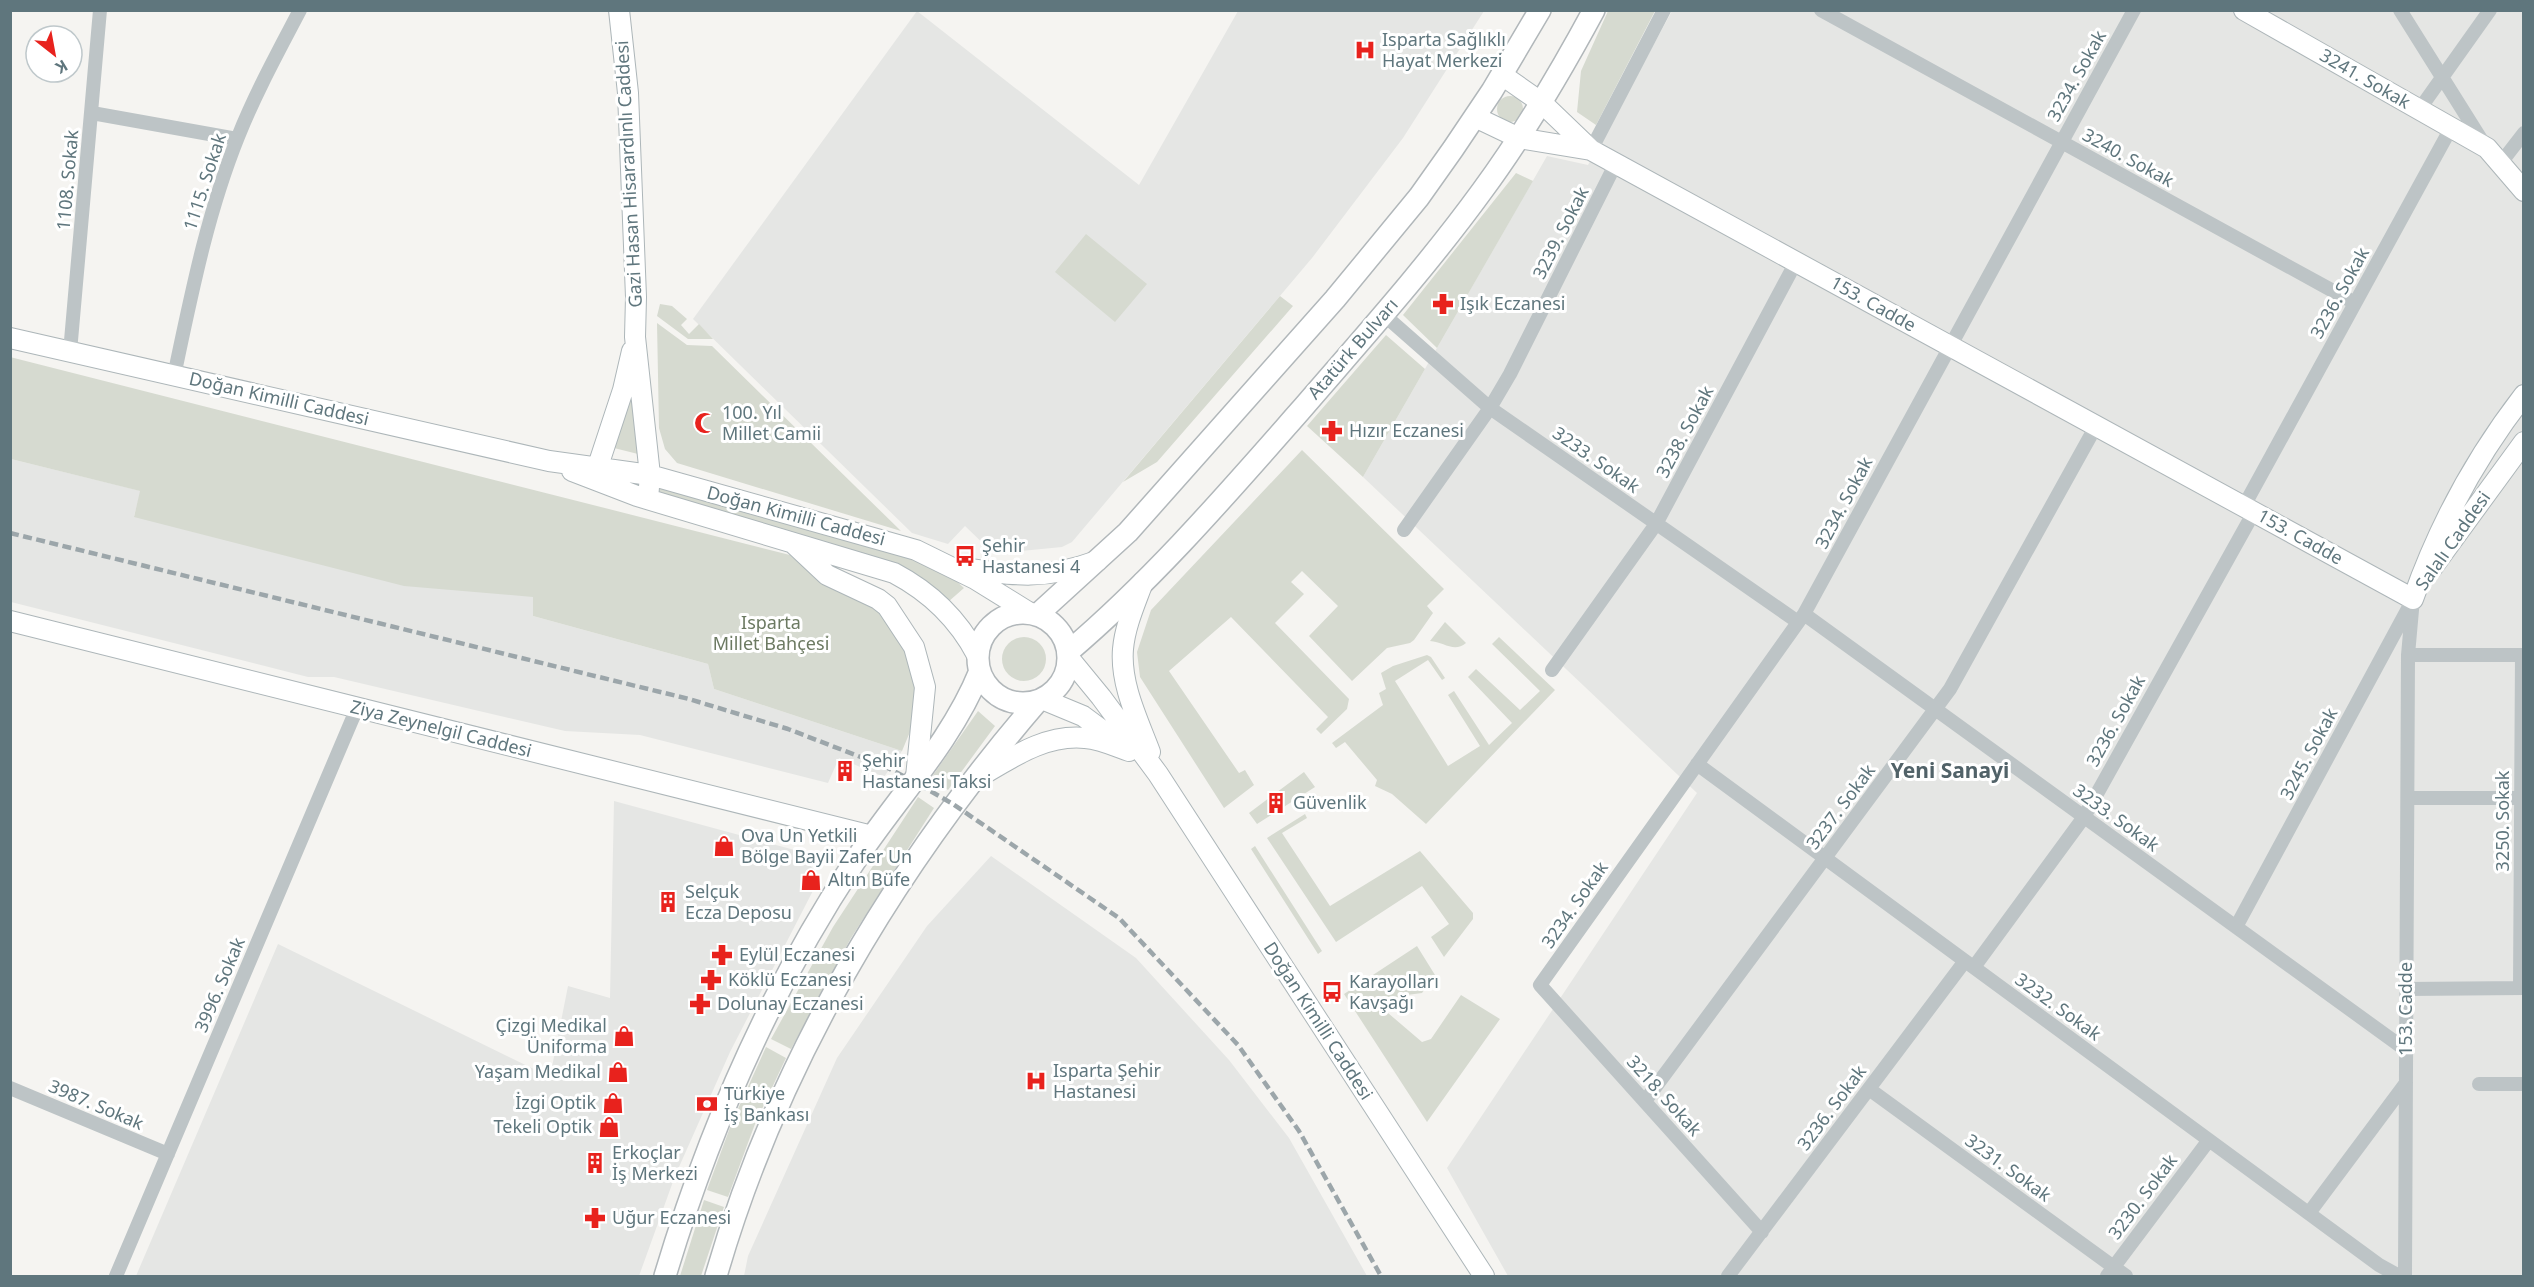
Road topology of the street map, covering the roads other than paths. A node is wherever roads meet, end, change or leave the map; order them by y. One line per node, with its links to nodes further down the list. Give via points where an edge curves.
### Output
1 (100, 10): 16 (street, 1108. Sokak)
2 (300, 10): 21 (street, 1115. Sokak)
3 (619, 10): 31 (street, Gazi Hasan Hisarardınlı Caddesi, via 628,93)
4 (1540, 10): 12 (main road)
5 (1594, 10): 14 (main road, Atatürk Bulvarı)
6 (1664, 10): 24 (street)
7 (1821, 10): 22 (street, 3240. Sokak)
8 (2134, 10): 22 (street, 3234. Sokak)
9 (2244, 10): 15 (street, 3241. Sokak)
10 (2400, 10): 13 (street)
11 (2490, 10): 13 (street)
12 (1502, 75): 14 (street); 17 (main road)
13 (2442, 78): 15 (street); 23 (street)
14 (1542, 103): 20 (main road, Atatürk Bulvarı); 24 (street)
15 (2419, 110): 18 (street, 3241. Sokak)
16 (92, 113): 21 (street); 34 (street, 1108. Sokak)
17 (1475, 117): 20 (street); 47 (main road, via 1419,196 1335,299 1155,504)
18 (2451, 128): 23 (street, 3241. Sokak); 29 (street, 3236. Sokak)
19 (2523, 133): 26 (street)
20 (1519, 138): 24 (street); 30 (main road, Atatürk Bulvarı, via 1482,191)
21 (237, 139): 35 (street, 1115. Sokak, via 206,237)
22 (2061, 142): 29 (street, 3240. Sokak); 33 (street, 3234. Sokak)
23 (2487, 148): 26 (street)
24 (1591, 150): 25 (street, 153. Cadde)
25 (1616, 164): 28 (street, 153. Cadde); 37 (street, 3239. Sokak)
26 (2500, 164): 27 (street)
27 (2523, 191)
28 (1796, 262): 33 (street, 153. Cadde); 44 (street, 3238. Sokak)
29 (2355, 303): 43 (street, 3236. Sokak)
30 (1383, 314): 37 (street, 3233. Sokak); 49 (main road, Atatürk Bulvarı, via 1240,479)
31 (635, 337): 40 (street, Gazi Hasan Hisarardınlı Caddesi, via 623,390); 41 (street, Gazi Hasan Hisarardınlı Caddesi)
32 (10, 338): 34 (street, Doğan Kimilli Caddesi)
33 (1950, 346): 38 (street, 153. Cadde); 52 (street, 3234. Sokak)
34 (70, 352): 35 (street, Doğan Kimilli Caddesi)
35 (174, 376): 40 (street, Doğan Kimilli Caddesi)
36 (2523, 395): 50 (street, Salalı Caddesi, via 2444,520)
37 (1490, 408): 44 (street, 3233. Sokak); 45 (street, 3239. Sokak)
38 (2096, 426): 43 (street, 153. Cadde); 62 (street, 3237. Sokak, via 1965,664)
39 (2523, 442): 50 (street, Salalı Caddesi)
40 (595, 474): 41 (street, Doğan Kimilli Caddesi); 42 (street, Doğan Kimilli Caddesi)
41 (650, 475): 42 (street, Gazi Hasan Hisarardınlı Caddesi); 48 (street, Doğan Kimilli Caddesi, via 896,543)
42 (648, 499): 46 (street, Doğan Kimilli Caddesi)
43 (2249, 509): 50 (street, 153. Cadde); 70 (street, 3236. Sokak)
44 (1656, 524): 52 (street, 3233. Sokak); 58 (street, 3238. Sokak)
45 (1404, 530)
46 (793, 542): 57 (street, Doğan Kimilli Caddesi, via 873,565 909,581 953,619); 66 (street, via 826,575 887,606 914,646 925,687)
47 (1099, 561): 48 (street, via 1029,576); 51 (main road)
48 (953, 566): 51 (street, Doğan Kimilli Caddesi)
49 (1143, 582): 54 (main road, Atatürk Bulvarı); 65 (street, via 1126,631 1123,671)
50 (2413, 599): 55 (street, 153. Cadde); 73 (street, 3245. Sokak)
51 (1033, 614): 54 (main road, via 1054,624); 57 (main road, via 1012,614 993,624 980,642)
52 (1801, 618): 62 (street, 3233. Sokak); 64 (street, 3234. Sokak)
53 (10, 621): 61 (street, Ziya Zeynelgil Caddesi)
54 (1069, 655): 59 (main road, via 1065,677); 65 (street, Doğan Kimilli Caddesi)
55 (2408, 655): 56 (street); 68 (street, 153. Cadde)
56 (2522, 655): 60 (street, 3250. Sokak)
57 (978, 663): 59 (main road, via 990,690 1000,698 1018,703); 66 (main road, via 959,716)
58 (1552, 670)
59 (1040, 700): 63 (street, Doğan Kimilli Caddesi, via 1083,716); 67 (main road)
60 (2523, 702): 69 (street, 3250. Sokak)
61 (357, 708): 71 (street, Ziya Zeynelgil Caddesi); 86 (street, 3996. Sokak)
62 (1936, 709): 70 (street, 3233. Sokak); 72 (street, 3237. Sokak)
63 (1129, 751): 65 (street, Doğan Kimilli Caddesi); 67 (street, via 1086,738 1053,740 1019,753)
64 (1697, 764): 72 (street, 3232. Sokak); 75 (street, 3234. Sokak)
65 (1158, 774): 90 (street, Doğan Kimilli Caddesi)
66 (916, 777): 71 (main road)
67 (972, 781): 93 (main road, via 888,901 813,1034 766,1135)
68 (2408, 798): 69 (street); 77 (street, 153. Cadde)
69 (2521, 798): 76 (street, 3250. Sokak)
70 (2084, 817): 73 (street, 3233. Sokak); 74 (street, 3236. Sokak)
71 (872, 836): 92 (main road, via 810,934 755,1036 714,1127)
72 (1825, 858): 74 (street, 3232. Sokak); 84 (street, 3237. Sokak)
73 (2236, 927): 78 (street, 3233. Sokak)
74 (1970, 964): 83 (street, 3236. Sokak); 85 (street, 3232. Sokak)
75 (1540, 985): 84 (street, 3218. Sokak)
76 (2522, 988): 77 (street)
77 (2406, 989): 78 (street, 153. Cadde)
78 (2406, 1050): 79 (street, 153. Cadde)
79 (2406, 1083): 87 (street); 97 (street, 153. Cadde)
80 (2479, 1084): 81 (street)
81 (2523, 1084)
82 (10, 1088): 86 (street, 3987. Sokak)
83 (1869, 1089): 88 (street, 3236. Sokak); 89 (street, 3231. Sokak)
84 (1645, 1101): 88 (street, 3218. Sokak)
85 (2209, 1140): 87 (street, 3232. Sokak); 89 (street, 3230. Sokak)
86 (168, 1154): 91 (street, 3996. Sokak)
87 (2309, 1214): 96 (street, 3232. Sokak)
88 (1762, 1232): 94 (street, 3236. Sokak)
89 (2110, 1272): 95 (street, 3231. Sokak)
90 (1482, 1273)
91 (116, 1276)
92 (665, 1276)
93 (716, 1276)
94 (1728, 1276)
95 (2126, 1276)
96 (2399, 1276)
97 (2404, 1276)

